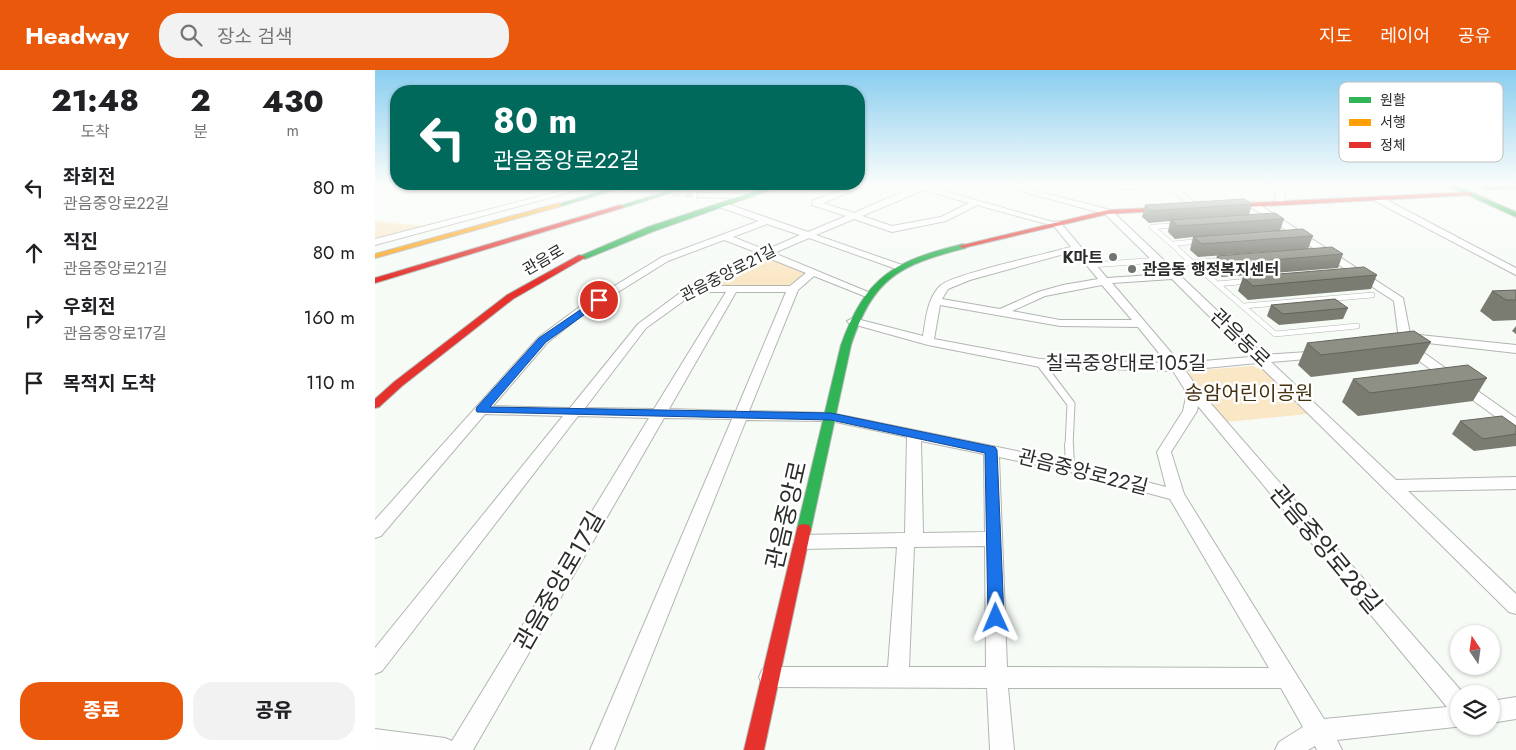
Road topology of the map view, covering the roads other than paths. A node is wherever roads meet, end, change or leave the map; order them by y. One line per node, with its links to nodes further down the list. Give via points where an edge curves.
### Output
1 (476, 216): 21 (street)
2 (519, 216): 25 (main road)
3 (537, 216): 29 (main road)
4 (574, 216): 34 (main road)
5 (604, 216): 37 (main road)
6 (689, 216): 59 (main road, 관음로, via 575,260 510,298 458,336)
7 (752, 216): 15 (street)
8 (853, 216): 9 (street, via 892,229); 18 (street, 관음중앙로21길)
9 (948, 216)
10 (1026, 216): 16 (street, 관음중앙로)
11 (1090, 216): 16 (main road, 관음중앙로)
12 (1112, 216): 27 (street, 관음동로)
13 (1270, 216): 52 (street, via 1399,300)
14 (1410, 216): 32 (street)
15 (766, 221): 18 (street); 19 (street)
16 (1054, 223): 23 (street, 관음중앙로28길); 31 (main road, 관음중앙로, via 929,254)
17 (1181, 225): 22 (lane, via 1152,227)
18 (809, 235): 24 (street, 관음중앙로21길); 31 (street)
19 (723, 236): 24 (street); 60 (street, via 665,259 583,310 543,340)
20 (1209, 241): 22 (lane)
21 (375, 242)
22 (1171, 244): 28 (lane)
23 (1077, 248): 30 (street, 관음중앙로28길); 45 (street, via 966,278 944,287)
24 (764, 254): 33 (street); 40 (street, 관음중앙로21길)
25 (375, 256)
26 (1232, 259): 28 (lane)
27 (1161, 262): 28 (lane); 30 (lane); 35 (street, 관음동로)
28 (1193, 262): 39 (lane)
29 (375, 263)
30 (1092, 265): 38 (street, 관음중앙로28길)
31 (899, 267): 43 (main road, 관음중앙로)
32 (1516, 272)
33 (812, 273): 41 (street); 43 (street)
34 (375, 275)
35 (1175, 276): 38 (street); 55 (street, 관음동로)
36 (1255, 280): 39 (lane)
37 (375, 281)
38 (1107, 281): 47 (street, via 1075,285 1022,300); 49 (street, 관음중앙로28길)
39 (1217, 284): 46 (lane)
40 (691, 289): 42 (street); 61 (street, 관음중앙로21길, via 642,326)
41 (793, 289): 42 (street); 63 (street)
42 (732, 290): 62 (street, 관음중앙로21길)
43 (868, 294): 48 (main road, 관음중앙로)
44 (1372, 295): 46 (lane)
45 (935, 301): 47 (street); 51 (street)
46 (1244, 306): 50 (lane, via 1275,334)
47 (1001, 313): 49 (street, via 1059,323)
48 (853, 321): 51 (street, 칠곡중앙대로105길); 64 (main road, 관음중앙로)
49 (1142, 324): 57 (street, 관음중앙로28길)
50 (1357, 326)
51 (928, 341): 56 (street, 칠곡중앙대로105길)
52 (1401, 342): 53 (street); 65 (street)
53 (1516, 348)
54 (1329, 353): 55 (street, 칠곡중앙대로105길)
55 (1263, 360): 57 (street, 칠곡중앙대로105길); 70 (street, 관음동로)
56 (1040, 363): 57 (street, 칠곡중앙대로105길); 68 (lane, via 1071,404)
57 (1177, 367): 58 (street, 관음중앙로28길)
58 (1194, 393): 71 (street, via 1190,411 1164,452); 82 (street, 관음중앙로28길)
59 (375, 405)
60 (481, 410): 61 (street); 72 (street)
61 (575, 410): 62 (street); 77 (street)
62 (658, 412): 63 (street); 89 (street, 관음중앙로17길)
63 (741, 414): 64 (street); 90 (street)
64 (831, 417): 66 (street, 관음중앙로22길); 75 (main road, 관음중앙로)
65 (1516, 425)
66 (914, 434): 67 (street, 관음중앙로22길); 74 (street)
67 (991, 450): 68 (street, 관음중앙로22길); 73 (street, 관음중앙로22길)
68 (1070, 467): 71 (street, 관음중앙로22길)
69 (1515, 485): 70 (street)
70 (1392, 486): 76 (street, 관음동로)
71 (1175, 495): 81 (street)
72 (375, 531)
73 (994, 539): 74 (street); 80 (street, 관음중앙로22길)
74 (910, 540): 75 (street); 79 (street)
75 (802, 542): 78 (main road, 관음중앙로)
76 (1516, 606)
77 (375, 664)
78 (770, 677): 79 (street); 91 (main road, 관음중앙로)
79 (898, 677): 80 (street)
80 (997, 678): 81 (street); 92 (street, 관음중앙로22길)
81 (1286, 678): 87 (street)
82 (1450, 694)
83 (1516, 708): 84 (street)
84 (1500, 711)
85 (1450, 719): 87 (street)
86 (375, 741): 88 (street)
87 (1324, 741): 93 (street)
88 (445, 750)
89 (460, 750)
90 (602, 750)
91 (754, 750)
92 (1002, 750)
93 (1287, 750)

